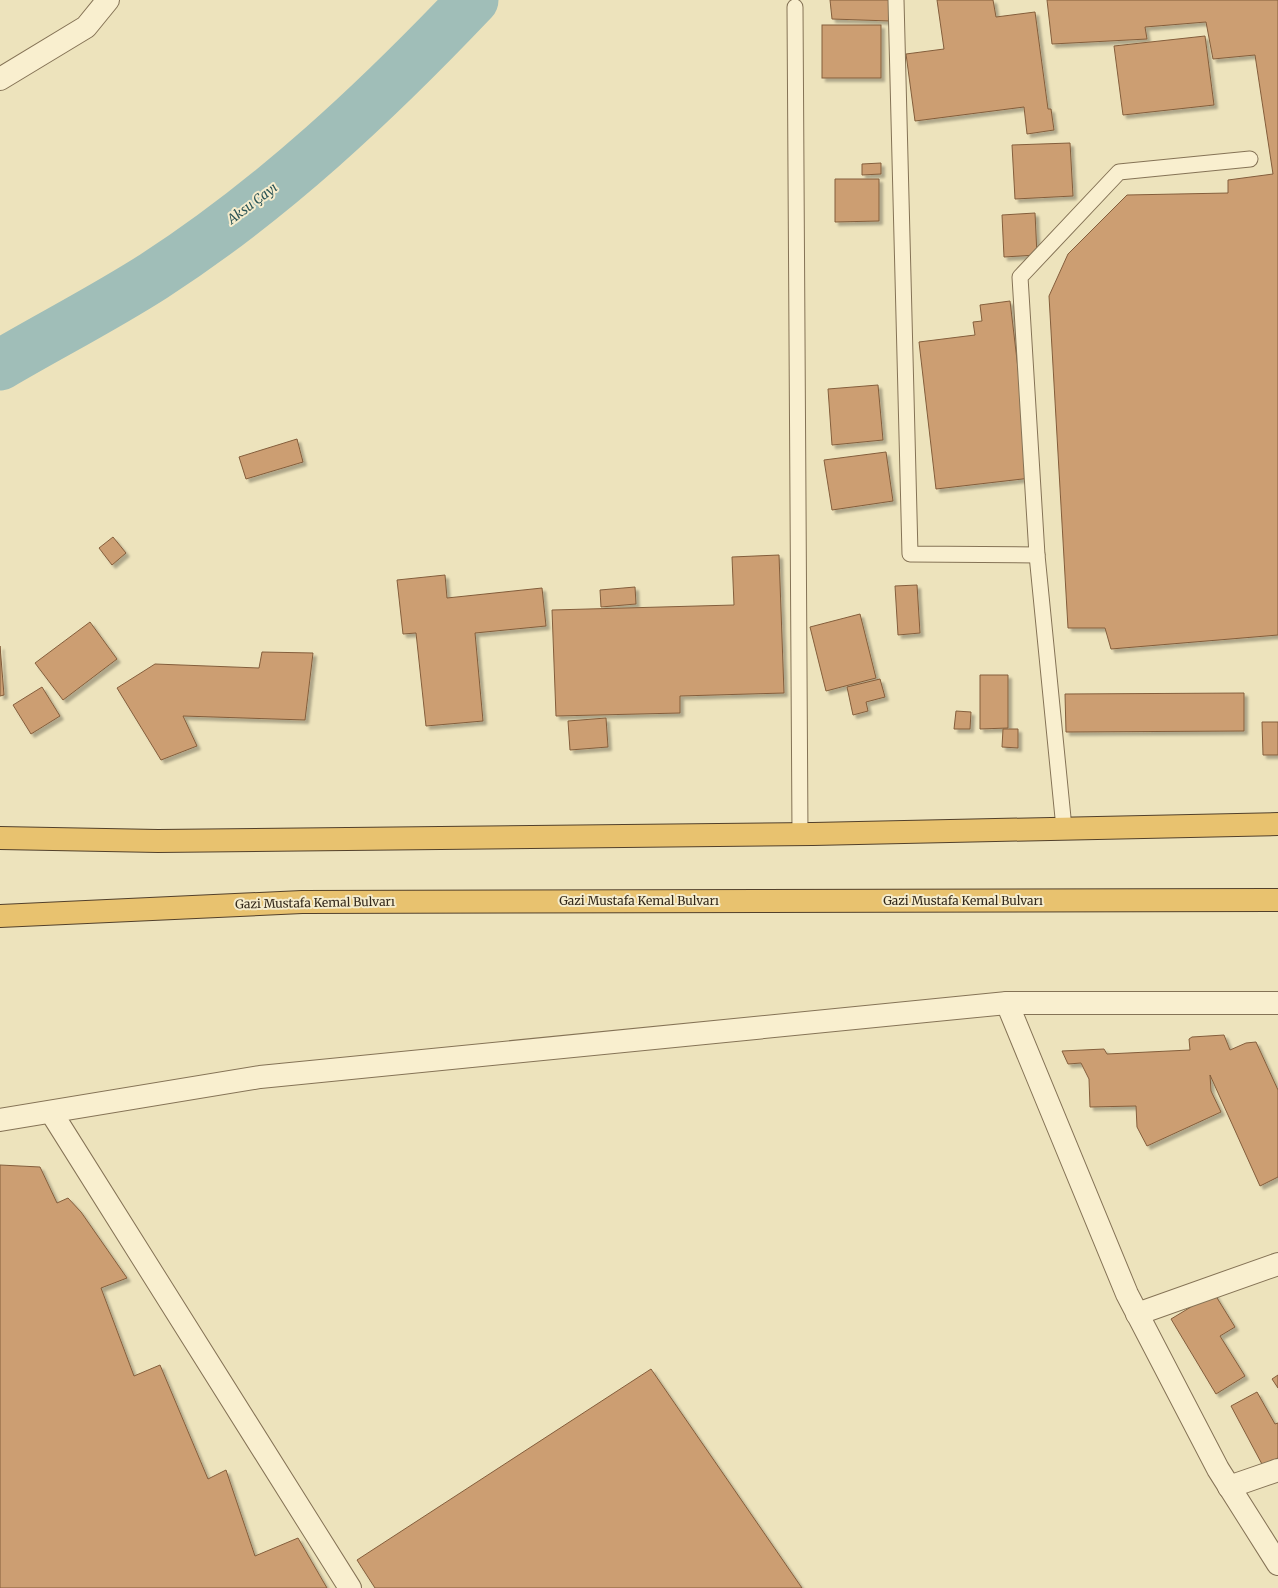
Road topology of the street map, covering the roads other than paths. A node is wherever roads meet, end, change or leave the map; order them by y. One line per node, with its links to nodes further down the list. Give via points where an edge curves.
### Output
1 (108, 0): 4 (street, via 86,27)
2 (896, 0): 6 (lane, via 910,554)
3 (795, 6): 9 (lane)
4 (0, 79)
5 (1250, 159): 6 (lane, via 1119,172 1020,277)
6 (1037, 555): 8 (lane)
7 (1278, 824): 8 (highway)
8 (1064, 828): 9 (highway)
9 (800, 834): 10 (highway, via 158,841)
10 (0, 838)
11 (1278, 900): 12 (highway, Gazi Mustafa Kemal Bulvarı, via 302,902)
12 (0, 916)
13 (1007, 1003): 14 (street); 15 (street, via 260,1077); 18 (street)
14 (1278, 1003)
15 (51, 1112): 16 (street); 22 (street)
16 (0, 1120)
17 (1278, 1264): 18 (street)
18 (1137, 1314): 20 (street)
19 (1278, 1470): 20 (street)
20 (1229, 1487): 21 (street)
21 (1278, 1564)
22 (350, 1588)

